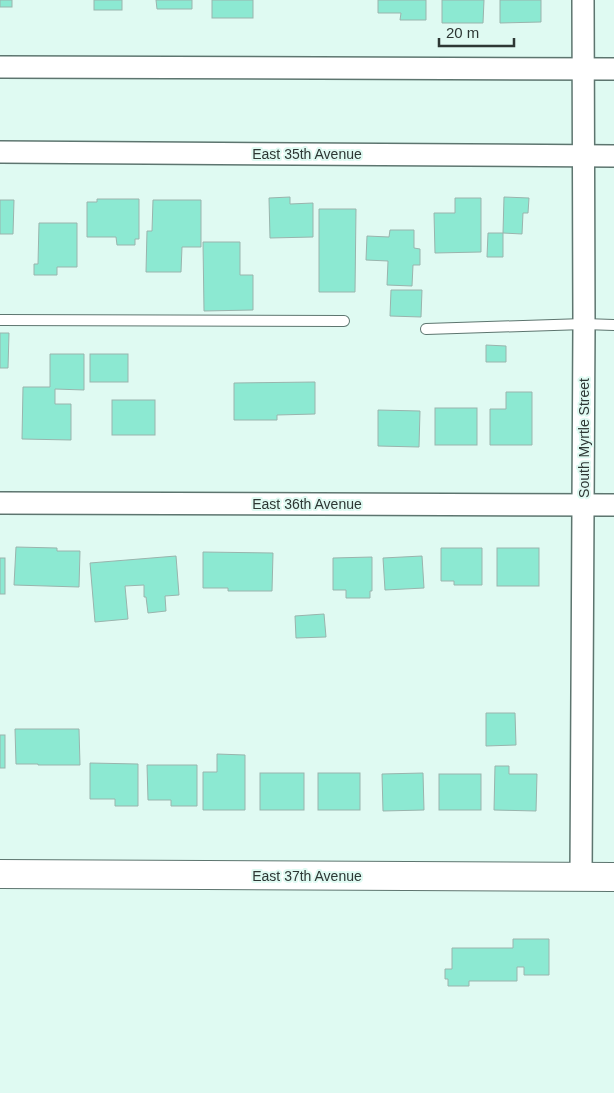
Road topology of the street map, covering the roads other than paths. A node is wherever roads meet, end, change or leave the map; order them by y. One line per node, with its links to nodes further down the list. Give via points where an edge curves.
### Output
1 (584, 0): 3 (street, South Myrtle Street)
2 (0, 67): 3 (street)
3 (584, 69): 4 (street); 6 (street, South Myrtle Street)
4 (614, 69)
5 (0, 152): 6 (street, East 35th Avenue)
6 (584, 156): 7 (street, East 35th Avenue); 10 (street, South Myrtle Street)
7 (614, 156)
8 (0, 320): 9 (lane)
9 (344, 321)
10 (584, 324): 11 (lane); 12 (lane); 14 (street, South Myrtle Street)
11 (614, 325)
12 (426, 329)
13 (0, 503): 14 (street, East 36th Avenue)
14 (583, 505): 15 (street, East 36th Avenue); 17 (street, South Myrtle Street)
15 (614, 505)
16 (0, 874): 17 (street, East 37th Avenue)
17 (581, 877): 18 (street, East 37th Avenue)
18 (614, 877)

